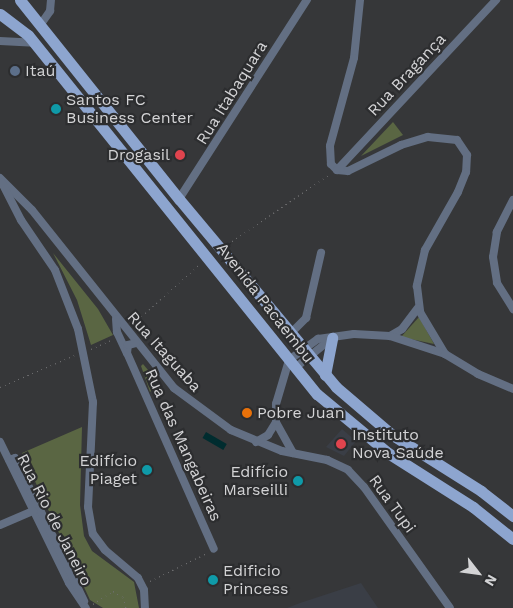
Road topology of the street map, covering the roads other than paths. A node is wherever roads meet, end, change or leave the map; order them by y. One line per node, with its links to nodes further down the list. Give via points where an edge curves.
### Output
1 (20, 0): 7 (main road, Avenida Pacaembu)
2 (51, 0): 7 (street, via 50,12)
3 (307, 0): 12 (street, Rua Itabaquara)
4 (360, 0): 10 (street, via 350,81 329,152 331,164)
5 (496, 0): 10 (street, Rua Bragança)
6 (0, 14): 9 (main road, Avenida Pacaembu, via 19,25)
7 (41, 24): 12 (main road, Avenida Pacaembu)
8 (0, 41): 9 (street)
9 (34, 43): 25 (main road, Avenida Pacaembu)
10 (337, 170): 15 (street, via 354,169 401,145 428,137 450,138 465,149 466,172 422,257 417,286)
11 (0, 178): 17 (street, Rua Itaguaba, via 46,228); 39 (street, via 21,220 55,270 75,318 93,402 88,507 93,534 142,585)
12 (179, 199): 18 (main road, Avenida Pacaembu)
13 (513, 200): 16 (street, via 497,232 492,256 497,284)
14 (322, 253): 18 (street, via 306,318)
15 (418, 308): 19 (street, via 402,329); 24 (street)
16 (513, 309)
17 (116, 319): 21 (street, Rua Itaguaba); 23 (street, Rua das Mangabeiras, via 117,332)
18 (290, 334): 22 (main road, Avenida Pacaembu)
19 (390, 336): 20 (street, via 354,334); 24 (street)
20 (332, 338): 22 (street, via 318,339); 26 (main road)
21 (136, 343): 23 (street, via 128,345); 30 (street, Rua Itaguaba, via 188,402)
22 (306, 352): 25 (street); 26 (main road, Avenida Pacaembu)
23 (127, 353): 37 (street, Rua das Mangabeiras)
24 (445, 354): 27 (street, via 478,374)
25 (292, 364): 28 (street, via 276,404); 36 (main road, Avenida Pacaembu, via 317,394 380,447 473,508)
26 (325, 375): 34 (main road, Avenida Pacaembu, via 391,434 481,491)
27 (513, 389)
28 (276, 422): 30 (street, via 268,436); 31 (street)
29 (0, 442): 32 (street, Rua Rio de Janeiro)
30 (256, 442): 31 (street, Rua Itaguaba)
31 (293, 453): 40 (street, Rua Tupi, via 337,463 357,479)
32 (9, 460): 33 (street, Rua Rio de Janeiro); 38 (street, via 15,458)
33 (33, 511): 35 (street); 38 (street, Rua Rio de Janeiro, via 72,589)
34 (513, 516)
35 (0, 525)
36 (513, 539)
37 (214, 549)
38 (88, 607)
39 (146, 608)
40 (450, 608)

